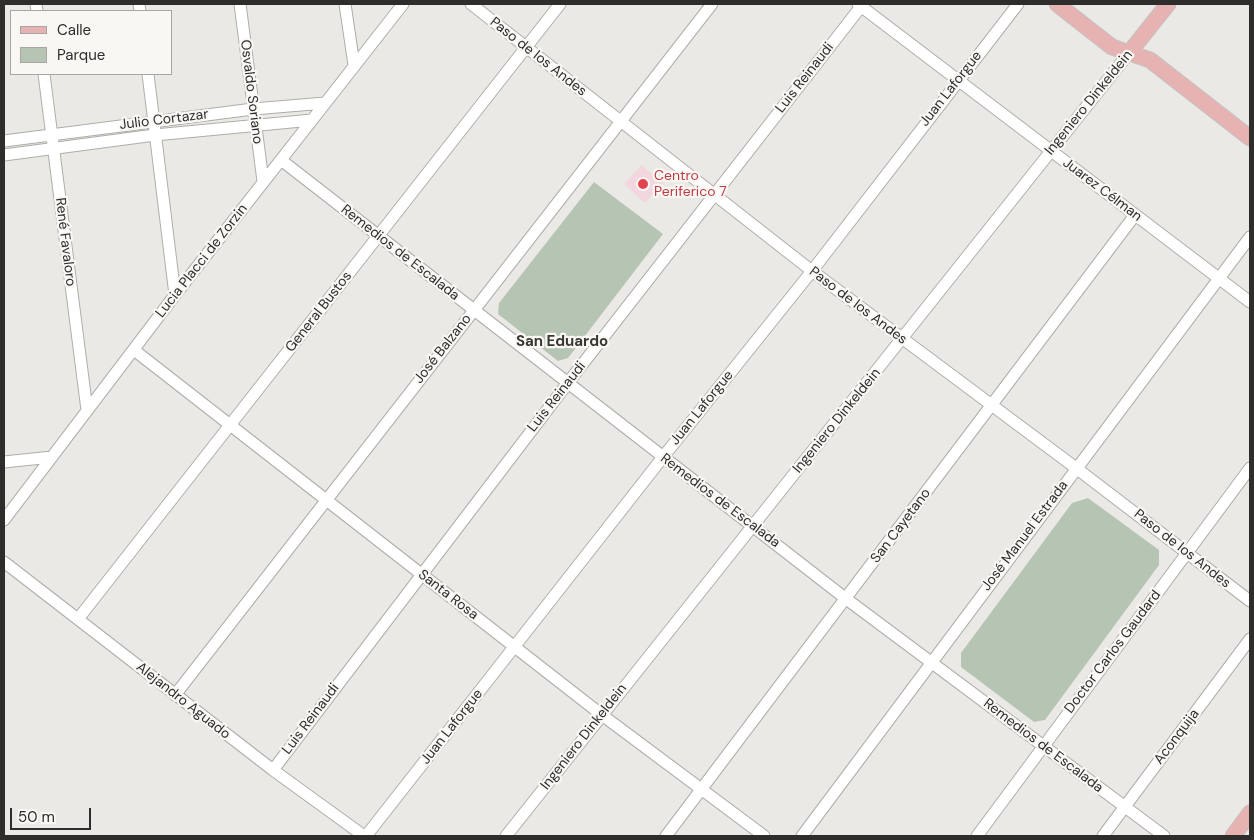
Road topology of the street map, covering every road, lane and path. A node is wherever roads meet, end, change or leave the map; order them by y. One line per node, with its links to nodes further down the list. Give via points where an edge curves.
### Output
1 (240, 4): 18 (street, Osvaldo Soriano)
2 (346, 4): 13 (street)
3 (403, 4): 13 (street, Lucia Placci de Zorzin)
4 (471, 4): 11 (street, Paso de los Andes)
5 (560, 4): 11 (street, General Bustos)
6 (712, 4): 21 (street, José Balzano)
7 (861, 4): 16 (street, Juarez Célman); 32 (street, Luis Reinaudi)
8 (1018, 4): 16 (street, Juan Laforgue)
9 (1057, 4): 12 (main road, via 1112,47)
10 (1168, 4): 12 (main road, Ingeniero Dinkeldein)
11 (525, 48): 21 (street, Paso de los Andes); 34 (street, General Bustos)
12 (1129, 53): 25 (main road, via 1150,60); 28 (street, Ingeniero Dinkeldein)
13 (354, 65): 17 (street, Lucia Placci de Zorzin)
14 (44, 75): 23 (street, René Favaloro)
15 (148, 75): 20 (street)
16 (958, 80): 28 (street, Juarez Célman); 36 (street, Juan Laforgue)
17 (325, 103): 18 (street, Julio Cortazar); 19 (street, Lucia Placci de Zorzin)
18 (253, 109): 20 (street, Julio Cortazar); 22 (street, Osvaldo Soriano)
19 (312, 120): 22 (street, Julio Cortazar); 30 (street, Lucia Placci de Zorzin)
20 (153, 121): 23 (street, Julio Cortazar); 24 (street)
21 (621, 121): 32 (street, Paso de los Andes); 40 (street, José Balzano)
22 (254, 125): 24 (street, Julio Cortazar); 31 (street, Osvaldo Soriano)
23 (51, 134): 26 (street, Julio Cortazar); 27 (street, René Favaloro)
24 (155, 135): 27 (street, Julio Cortazar); 38 (street)
25 (1250, 138)
26 (4, 141)
27 (53, 148): 29 (street, Julio Cortazar); 45 (street, René Favaloro)
28 (1051, 150): 33 (street, Juarez Célman); 41 (street, Ingeniero Dinkeldein)
29 (4, 155)
30 (280, 160): 31 (street, Lucia Placci de Zorzin); 34 (street, Remedios de Escalada)
31 (263, 181): 38 (street, Lucia Placci de Zorzin)
32 (714, 196): 36 (street, Paso de los Andes); 43 (street, Luis Reinaudi)
33 (1135, 214): 37 (street, Juarez Célman); 44 (street, San Cayetano)
34 (378, 237): 40 (street, Remedios de Escalada); 46 (street, General Bustos)
35 (1250, 237): 37 (street, José Manuel Estrada)
36 (812, 271): 41 (street, Paso de los Andes); 48 (street, Juan Laforgue)
37 (1218, 278): 39 (street, Juarez Célman); 50 (street, José Manuel Estrada)
38 (175, 295): 42 (street, Lucia Placci de Zorzin)
39 (1250, 302)
40 (473, 310): 43 (street, Remedios de Escalada); 52 (street, José Balzano)
41 (902, 340): 44 (street, Paso de los Andes); 54 (street, Ingeniero Dinkeldein)
42 (134, 350): 45 (street, Lucia Placci de Zorzin); 46 (street, Santa Rosa)
43 (567, 384): 48 (street, Remedios de Escalada); 57 (street, Luis Reinaudi)
44 (992, 406): 50 (street, Paso de los Andes); 58 (street, San Cayetano)
45 (87, 410): 47 (street, Lucia Placci de Zorzin)
46 (230, 425): 52 (street, Santa Rosa); 60 (street, General Bustos)
47 (52, 457): 49 (street); 53 (street, Lucia Placci de Zorzin)
48 (663, 457): 54 (street, Remedios de Escalada); 62 (street, Juan Laforgue)
49 (4, 462)
50 (1076, 468): 55 (street, Paso de los Andes); 63 (street, José Manuel Estrada)
51 (1250, 468): 55 (street, Doctor Carlos Gaudard)
52 (327, 500): 57 (street, Santa Rosa); 64 (street, José Balzano)
53 (4, 520)
54 (753, 525): 58 (street, Remedios de Escalada); 65 (street, Ingeniero Dinkeldein)
55 (1188, 552): 59 (street, Paso de los Andes); 66 (street, Doctor Carlos Gaudard)
56 (4, 562): 60 (street, Alejandro Aguado)
57 (421, 574): 62 (street, Santa Rosa); 67 (street, Luis Reinaudi)
58 (845, 598): 63 (street, Remedios de Escalada); 68 (street, San Cayetano)
59 (1250, 601)
60 (78, 619): 64 (street, Alejandro Aguado)
61 (1250, 639): 69 (street, Aconquija)
62 (515, 648): 65 (street, Santa Rosa); 72 (street, Juan Laforgue)
63 (930, 662): 66 (street, Remedios de Escalada); 76 (street, José Manuel Estrada)
64 (175, 695): 67 (street, Alejandro Aguado)
65 (602, 715): 68 (street, Santa Rosa); 73 (street, Ingeniero Dinkeldein)
66 (1043, 746): 69 (street, Remedios de Escalada); 77 (street, Doctor Carlos Gaudard)
67 (273, 770): 71 (street, Alejandro Aguado)
68 (701, 790): 74 (street, San Cayetano); 75 (street, Santa Rosa)
69 (1125, 807): 78 (street, Aconquija); 79 (street, Remedios de Escalada)
70 (1250, 813): 80 (main road)
71 (349, 832): 72 (street, Alejandro Aguado)
72 (365, 836)
73 (506, 836)
74 (666, 836)
75 (764, 836)
76 (802, 836)
77 (977, 836)
78 (1103, 836)
79 (1164, 836)
80 (1233, 836)

